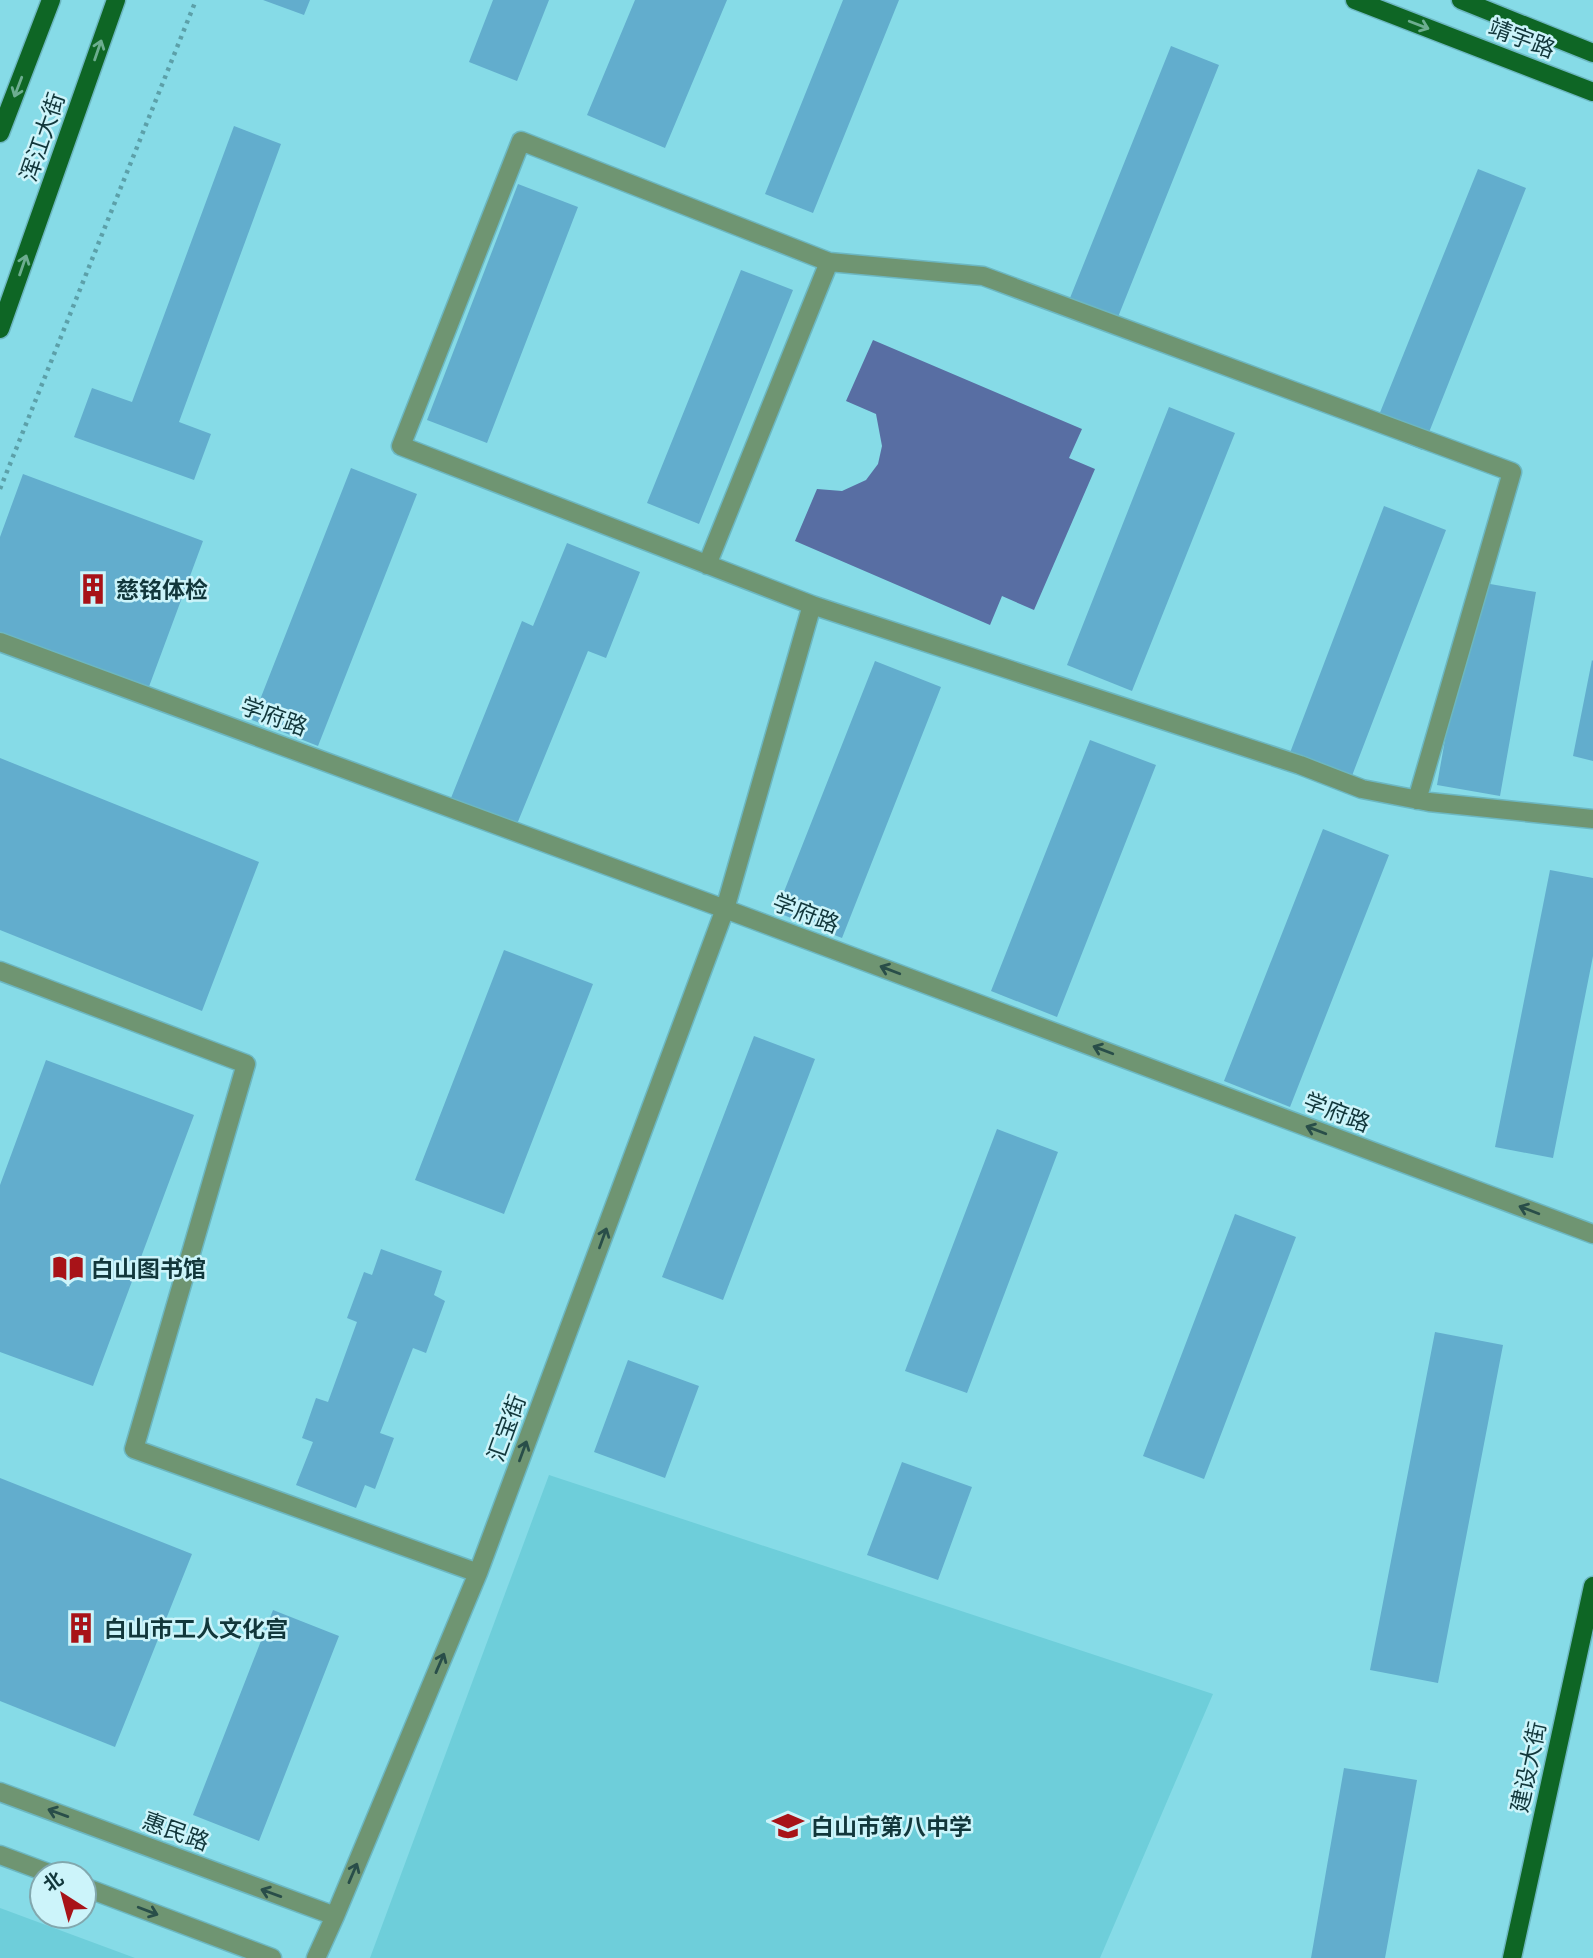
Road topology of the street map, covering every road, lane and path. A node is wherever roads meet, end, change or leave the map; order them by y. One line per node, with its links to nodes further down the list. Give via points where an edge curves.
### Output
1 (51, 0): 8 (main road, 浑江大街, one-way to 8)
2 (116, 0): 10 (main road, 浑江大街, one-way to 2)
3 (196, 0): 11 (path)
4 (1355, 0): 7 (main road, 靖宇路, one-way to 7)
5 (1461, 0): 6 (main road, 靖宇路)
6 (1593, 52)
7 (1593, 92)
8 (0, 133)
9 (829, 262): 12 (street); 12 (street, via 521,142 401,446); 15 (street, via 983,276 1512,472)
10 (0, 329)
11 (0, 489)
12 (707, 565): 13 (street)
13 (812, 605): 15 (street, via 1362,789); 17 (street, 汇宝街)
14 (0, 642): 17 (street, 学府路)
15 (1417, 800): 16 (street)
16 (1593, 819)
17 (725, 909): 19 (street, 学府路, one-way to 17); 20 (street, 汇宝街, one-way to 17)
18 (0, 971): 20 (street, via 246,1063 134,1449)
19 (1593, 1234)
20 (478, 1573): 26 (street, 汇宝街, one-way to 20)
21 (1593, 1586): 29 (main road, 建设大街)
22 (0, 1792): 26 (street, 惠民路, one-way to 22)
23 (0, 1855): 24 (street)
24 (28, 1865)
25 (98, 1891): 27 (street, one-way to 27)
26 (335, 1916): 28 (street, 汇宝街)
27 (272, 1958)
28 (316, 1958)
29 (1512, 1958)

